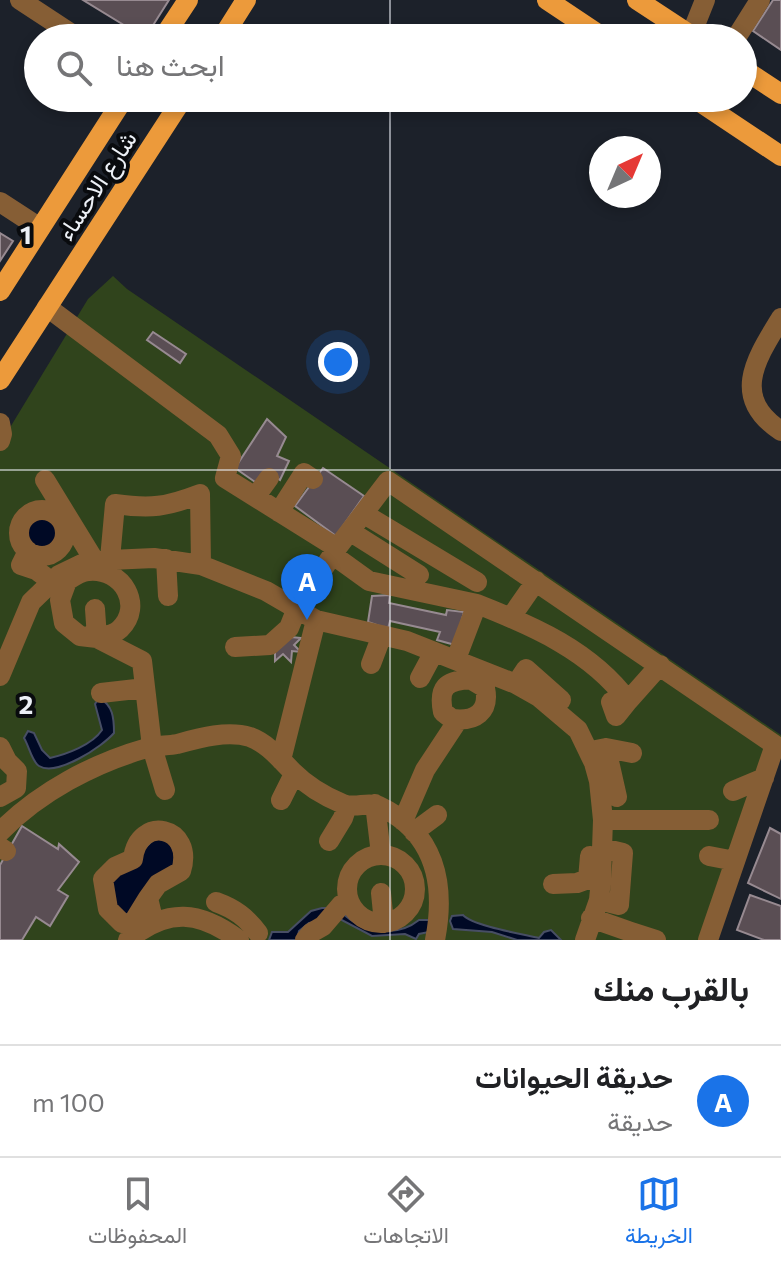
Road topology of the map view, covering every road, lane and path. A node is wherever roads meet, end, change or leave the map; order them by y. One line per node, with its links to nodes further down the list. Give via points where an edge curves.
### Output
1 (20, 0): 8 (street)
2 (188, 0): 9 (main road)
3 (246, 0): 10 (main road)
4 (547, 0): 11 (main road)
5 (637, 0): 12 (main road)
6 (705, 0): 13 (street)
7 (760, 0): 14 (street)
8 (57, 24)
9 (172, 24)
10 (231, 24)
11 (583, 24)
12 (674, 24)
13 (697, 24)
14 (745, 24)
15 (757, 78): 16 (main road)
16 (781, 94)
17 (115, 112): 22 (main road, شارع الاحساء)
18 (174, 112): 24 (main road, شارع الاحساء)
19 (715, 112): 20 (main road)
20 (781, 156)
21 (0, 202): 22 (street)
22 (40, 228): 23 (main road, شارع الاحساء)
23 (0, 291)
24 (47, 307): 26 (main road, شارع الاحساء); 33 (street, via 218,435 231,456 225,478)
25 (781, 318): 28 (street, via 755,360 751,382 762,414)
26 (0, 380)
27 (0, 423): 29 (street)
28 (781, 431)
29 (0, 441)
30 (269, 478): 33 (street)
31 (313, 479): 34 (street, via 304,473)
32 (45, 480): 42 (street)
33 (256, 496): 34 (street)
34 (279, 512): 37 (street)
35 (364, 514): 36 (street, via 388,481); 37 (street); 38 (street)
36 (451, 525): 38 (street); 39 (street)
37 (340, 545): 47 (street); 47 (street, via 369,581); 50 (street)
38 (431, 555): 46 (street); 47 (street)
39 (497, 556): 45 (street); 46 (street)
40 (166, 559): 42 (street); 43 (street); 48 (street)
41 (0, 560): 44 (street, via 24,558)
42 (104, 564): 43 (street, via 115,504 147,509 200,494); 44 (street, via 66,571); 55 (street, via 122,581 129,595 128,612 121,629); 55 (street, via 67,581 60,600 64,623 80,636)
43 (201, 565): 50 (street)
44 (51, 581): 62 (street, via 31,602)
45 (536, 581): 52 (street); 60 (street)
46 (477, 582): 49 (street)
47 (417, 592): 49 (street)
48 (168, 596)
49 (470, 603): 52 (street); 58 (street)
50 (297, 608): 53 (street); 56 (street, via 289,628 270,645)
51 (95, 609): 55 (street)
52 (511, 617): 60 (street, via 572,649 604,674 619,702)
53 (316, 620): 54 (street); 71 (street, via 309,693)
54 (382, 635): 57 (street); 59 (street)
55 (97, 638): 64 (street, via 142,661)
56 (235, 647)
57 (434, 652): 58 (street); 63 (street)
58 (456, 659): 61 (street)
59 (371, 664)
60 (660, 665): 74 (street, via 775,745)
61 (481, 677): 66 (street, via 488,701); 66 (street, via 451,681 443,690 443,712); 68 (street, via 516,684 539,697)
62 (5, 678)
63 (420, 678)
64 (145, 688): 65 (street); 67 (street)
65 (101, 693)
66 (456, 731): 76 (street, via 437,766)
67 (152, 747): 71 (street, via 226,735 250,737); 75 (street); 87 (street, via 117,757 37,799)
68 (598, 749): 69 (street); 78 (street)
69 (632, 753)
70 (2, 757): 79 (street, via 17,771 16,788)
71 (288, 767): 80 (street, via 291,786); 82 (street)
72 (407, 768): 76 (street)
73 (739, 769): 74 (street)
74 (764, 778): 77 (street); 90 (street)
75 (165, 790)
76 (415, 791): 85 (street)
77 (733, 791)
78 (610, 793): 83 (street); 91 (street, via 590,811 588,879)
79 (0, 797)
80 (281, 800)
81 (375, 804): 82 (street); 85 (street); 88 (street)
82 (347, 806): 86 (street)
83 (603, 820): 84 (street); 95 (street)
84 (709, 820)
85 (420, 823): 102 (street, via 448,895)
86 (329, 841)
87 (2, 843)
88 (381, 854): 94 (street, via 362,860 351,871); 97 (street, via 408,868 415,895 407,912)
89 (709, 856): 90 (street)
90 (735, 861): 105 (street)
91 (553, 884)
92 (381, 893): 97 (street)
93 (148, 898): 93 (street, via 158,884 181,871 185,859 170,824 143,836 133,859 103,879 108,909 122,923 132,924); 96 (street)
94 (346, 906): 97 (street, via 372,923); 101 (street)
95 (595, 909): 99 (street); 103 (street)
96 (154, 923): 98 (street, via 215,906); 100 (street)
97 (384, 923)
98 (253, 934)
99 (632, 935): 104 (street)
100 (128, 940)
101 (305, 940)
102 (435, 940)
103 (585, 940)
104 (656, 940)
105 (708, 940)

